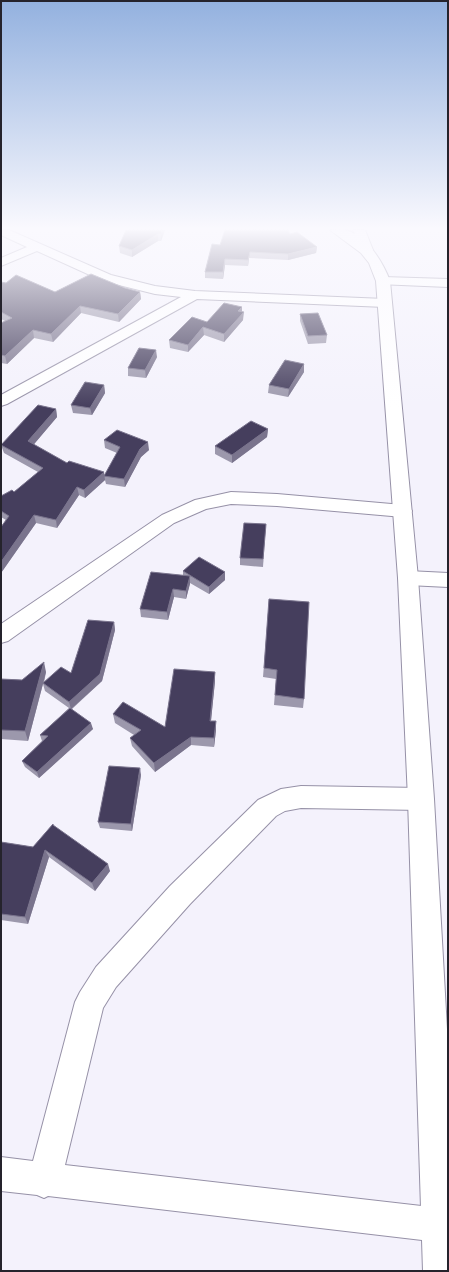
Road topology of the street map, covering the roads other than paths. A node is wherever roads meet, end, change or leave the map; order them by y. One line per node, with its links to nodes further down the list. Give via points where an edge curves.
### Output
1 (160, 289): 4 (street)
2 (405, 289): 3 (street)
3 (384, 292): 4 (street); 6 (street)
4 (195, 295): 5 (street)
5 (1, 401)
6 (402, 511): 7 (street); 9 (street, via 231,498 201,504 168,519)
7 (408, 578): 8 (street); 10 (street)
8 (448, 580)
9 (1, 635)
10 (421, 799): 12 (street, via 301,797 281,800 267,808 180,895 106,976 90,1002); 13 (street)
11 (1, 1174): 12 (street)
12 (44, 1181): 13 (street)
13 (439, 1225): 14 (street)
14 (442, 1271)

